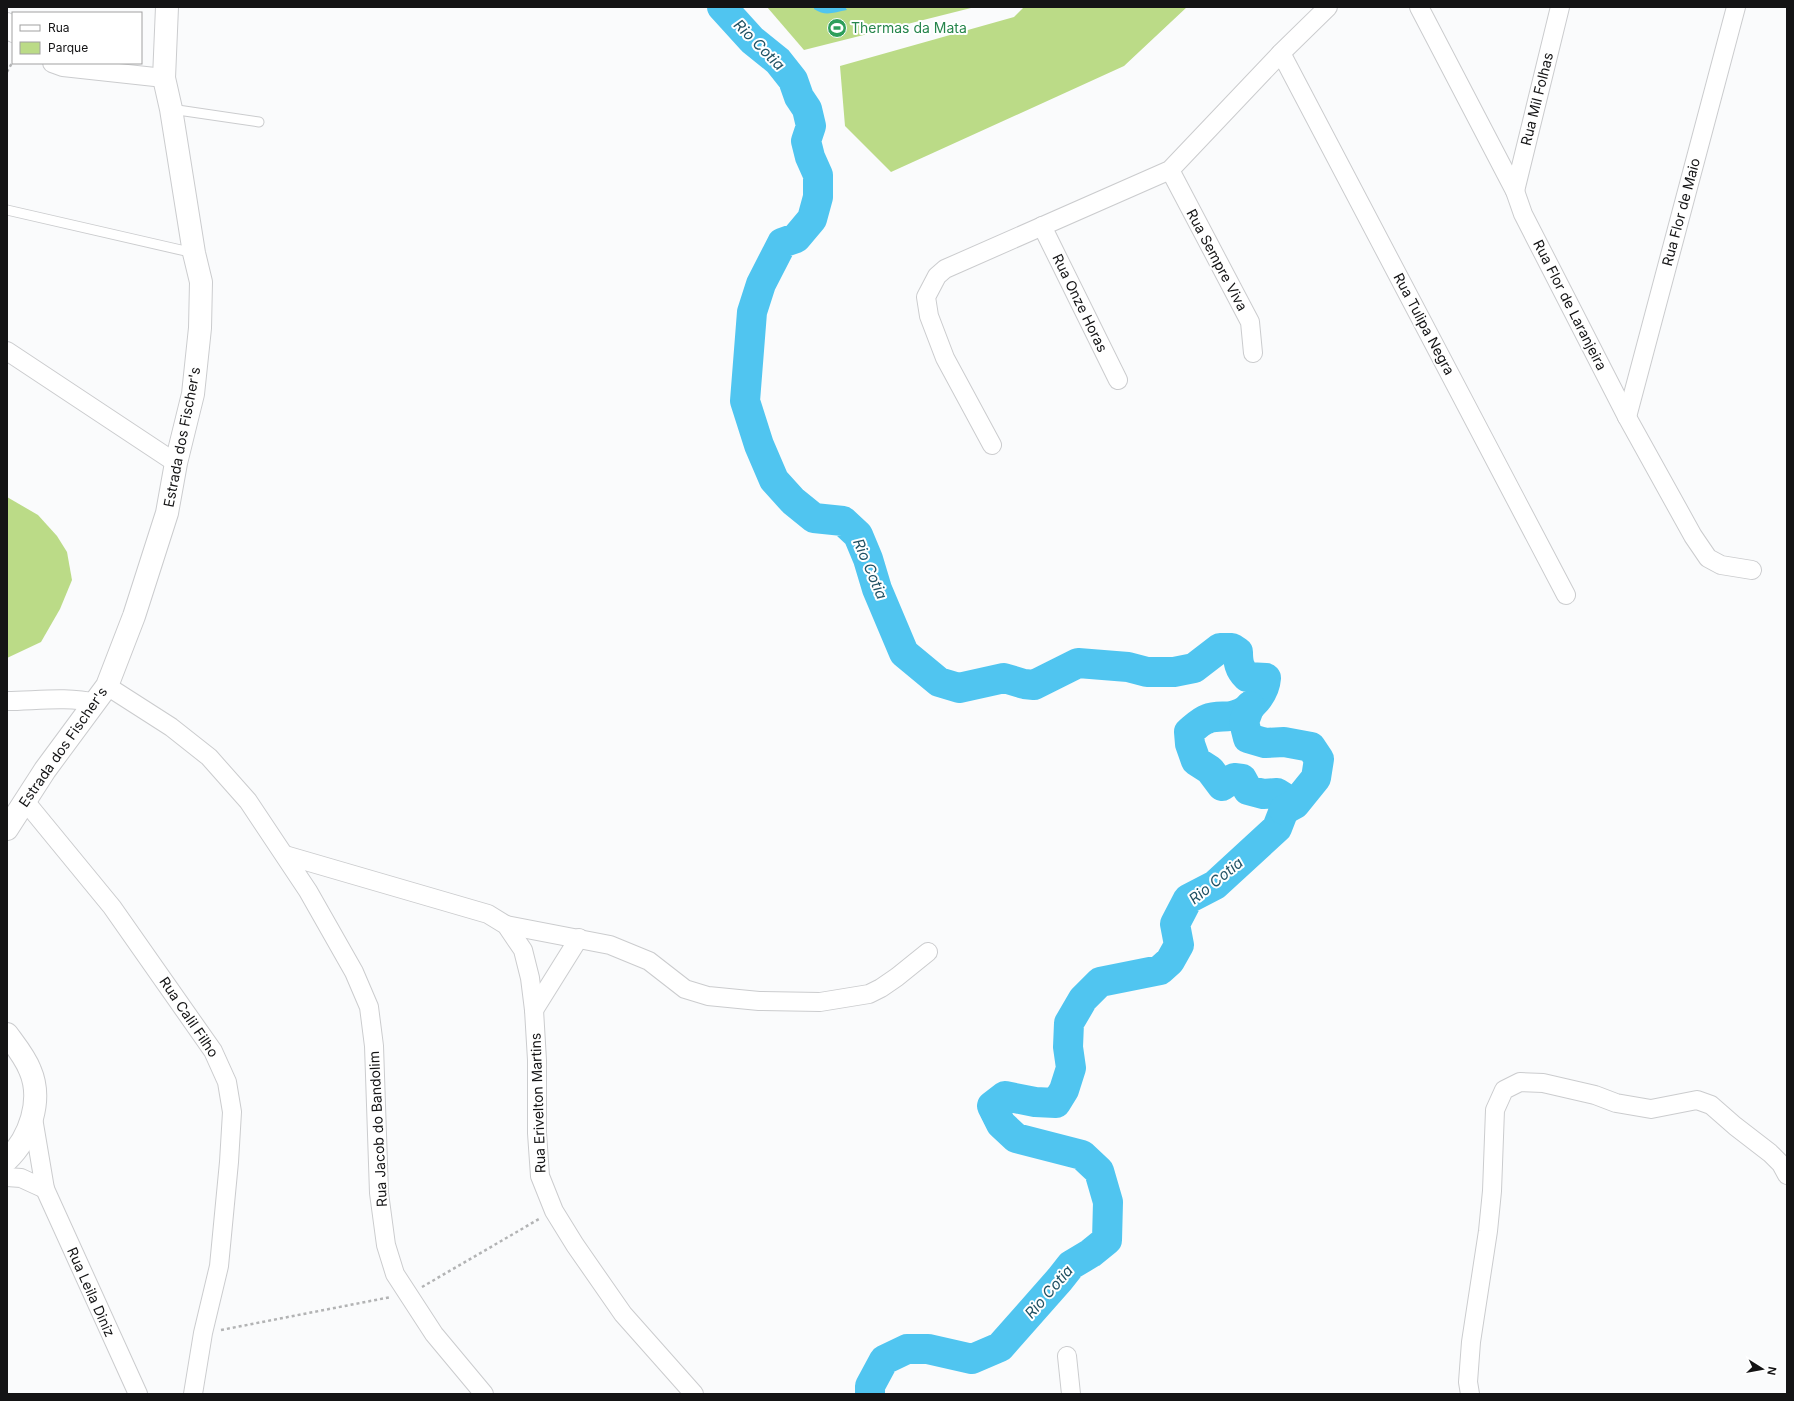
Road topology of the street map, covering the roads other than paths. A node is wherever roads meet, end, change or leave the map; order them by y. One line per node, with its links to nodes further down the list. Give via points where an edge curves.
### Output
1 (168, 7): 10 (street, Estrada dos Fischer's)
2 (1328, 7): 8 (street)
3 (1418, 7): 14 (street, Rua Flor de Laranjeira)
4 (1560, 7): 14 (street, Rua Mil Folhas)
5 (1736, 7): 21 (street, Rua Flor de Maio)
6 (7, 22): 7 (street)
7 (12, 31)
8 (1281, 53): 13 (street); 25 (street, Rua Tulipa Negra)
9 (55, 64): 10 (street)
10 (164, 78): 11 (street, Estrada dos Fischer's)
11 (171, 109): 12 (lane); 17 (street, Estrada dos Fischer's)
12 (259, 122)
13 (1170, 170): 16 (street); 19 (street, Rua Sempre Viva, via 1250,322)
14 (1515, 192): 21 (street, Rua Flor de Laranjeira, via 1523,214)
15 (7, 210): 17 (lane)
16 (1042, 226): 20 (street, Rua Onze Horas); 22 (street, via 945,269 937,276 926,297 929,316 945,358)
17 (194, 253): 23 (street, Estrada dos Fischer's, via 201,282 200,328 193,394)
18 (7, 351): 23 (street)
19 (1253, 354)
20 (1118, 380)
21 (1627, 417): 24 (street, Rua Flor de Laranjeira, via 1693,536 1708,558 1721,565)
22 (992, 445)
23 (176, 463): 26 (street, Estrada dos Fischer's, via 167,513 134,616)
24 (1752, 570)
25 (1566, 595)
26 (101, 694): 27 (street, via 73,700); 28 (street, Estrada dos Fischer's); 30 (street, Rua Jacob do Bandolim, via 171,727 209,757 248,801)
27 (7, 701)
28 (25, 801): 29 (street, Estrada dos Fischer's); 43 (street, Rua Calil Filho, via 112,907 213,1051 227,1082 231,1120 220,1258 203,1333)
29 (7, 829)
30 (285, 855): 31 (street, via 488,914); 44 (street, Rua Jacob do Bandolim, via 354,972 369,1007 374,1046 380,1193 386,1245 395,1274 434,1334)
31 (506, 925): 32 (street); 34 (street, Rua Erivelton Martins, via 523,950)
32 (579, 938): 33 (street, via 629,952 648,961 685,989 697,993 792,1003 820,1002 869,994 897,977); 34 (street)
33 (928, 952)
34 (534, 1010): 45 (street, Rua Erivelton Martins, via 540,1176 554,1211 575,1246 623,1314)
35 (7, 1034): 36 (street, via 30,1070 35,1091)
36 (33, 1118): 37 (street, via 15,1152); 40 (street, Rua Leila Diniz)
37 (7, 1160)
38 (1787, 1175): 47 (street, via 1770,1153 1704,1102 1697,1100 1650,1109 1616,1103 1595,1095 1543,1083 1520,1082 1504,1090 1495,1110 1492,1191 1471,1342 1468,1382)
39 (7, 1177): 40 (street, via 21,1178)
40 (45, 1189): 42 (street, Rua Leila Diniz)
41 (1068, 1356): 46 (street)
42 (138, 1394)
43 (193, 1394)
44 (484, 1394)
45 (694, 1394)
46 (1072, 1394)
47 (1470, 1394)

